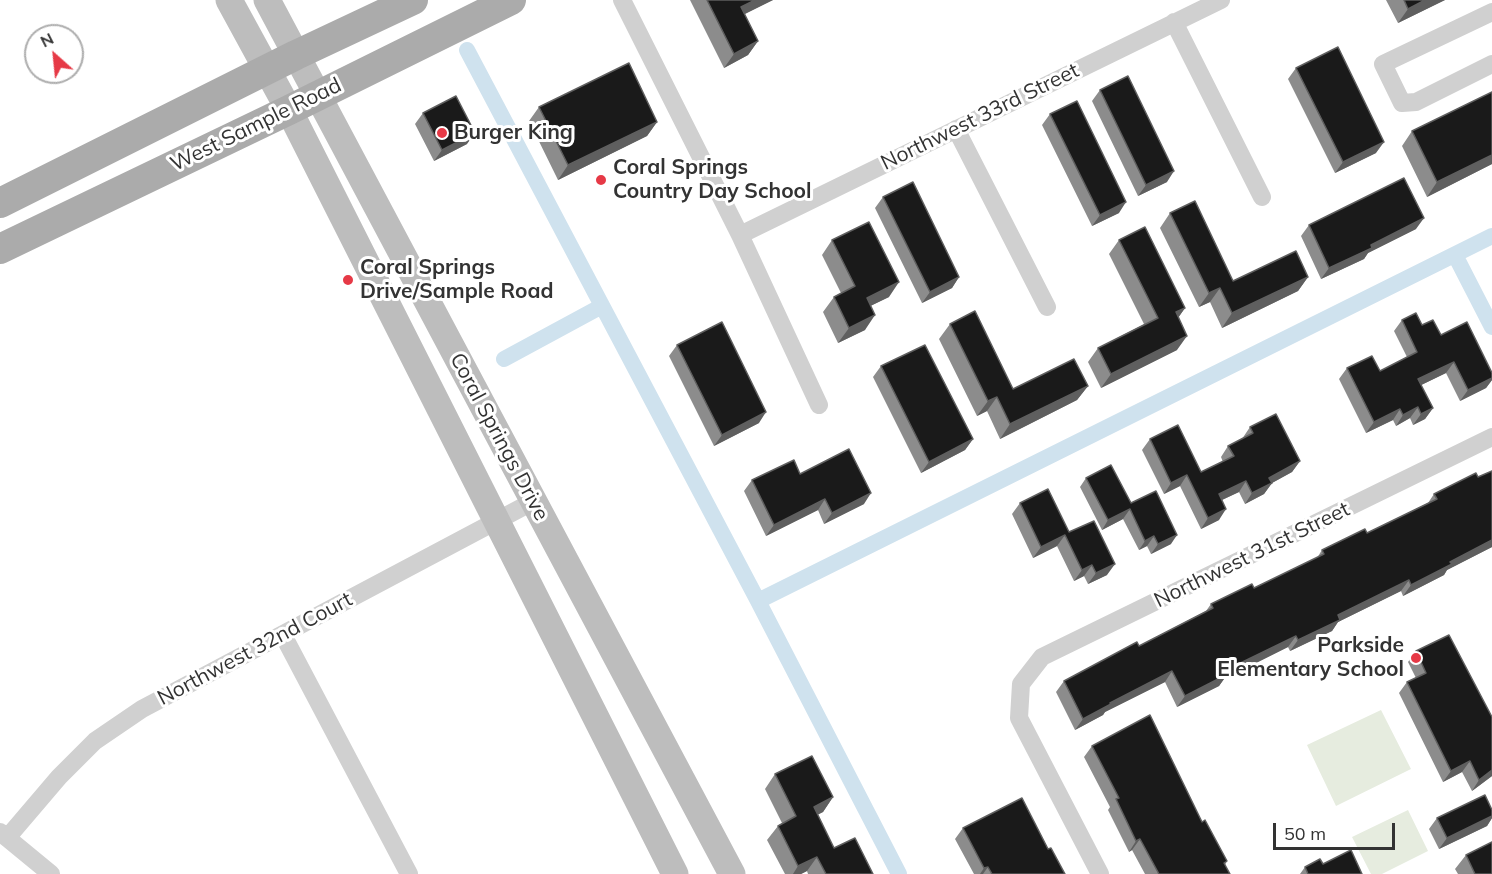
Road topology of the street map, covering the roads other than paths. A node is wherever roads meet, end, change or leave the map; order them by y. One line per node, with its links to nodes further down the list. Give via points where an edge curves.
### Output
1 (229, 0): 11 (main road, Coral Springs Drive)
2 (267, 0): 9 (main road, Coral Springs Drive)
3 (413, 0): 9 (main road, West Sample Road)
4 (511, 0): 12 (main road, West Sample Road)
5 (622, 0): 17 (street)
6 (1221, 0): 8 (street, Northwest 33rd Street)
7 (1492, 12): 10 (street, via 1383,64 1402,103 1416,102)
8 (1174, 22): 14 (street, Northwest 33rd Street); 15 (street)
9 (296, 55): 11 (main road, West Sample Road); 12 (main road, Coral Springs Drive)
10 (1492, 64)
11 (267, 70): 13 (main road, Coral Springs Drive); 16 (main road, West Sample Road)
12 (317, 96): 13 (main road, West Sample Road); 22 (main road, Coral Springs Drive)
13 (289, 110): 18 (main road, West Sample Road); 23 (main road, Coral Springs Drive)
14 (956, 129): 17 (street, Northwest 33rd Street); 19 (street)
15 (1262, 197)
16 (0, 202)
17 (740, 236): 20 (street)
18 (0, 249)
19 (1047, 307)
20 (819, 405)
21 (1492, 437): 30 (street, Northwest 31st Street, via 1042,657 1021,684 1018,717)
22 (534, 501): 23 (street, Northwest 32nd Court); 29 (main road, Coral Springs Drive)
23 (495, 521): 24 (street, Northwest 32nd Court); 28 (main road, Coral Springs Drive)
24 (283, 635): 25 (street, Northwest 32nd Court, via 142,709 95,741); 27 (street)
25 (4, 835): 26 (street)
26 (51, 874)
27 (409, 874)
28 (675, 874)
29 (732, 874)
30 (1100, 874)

